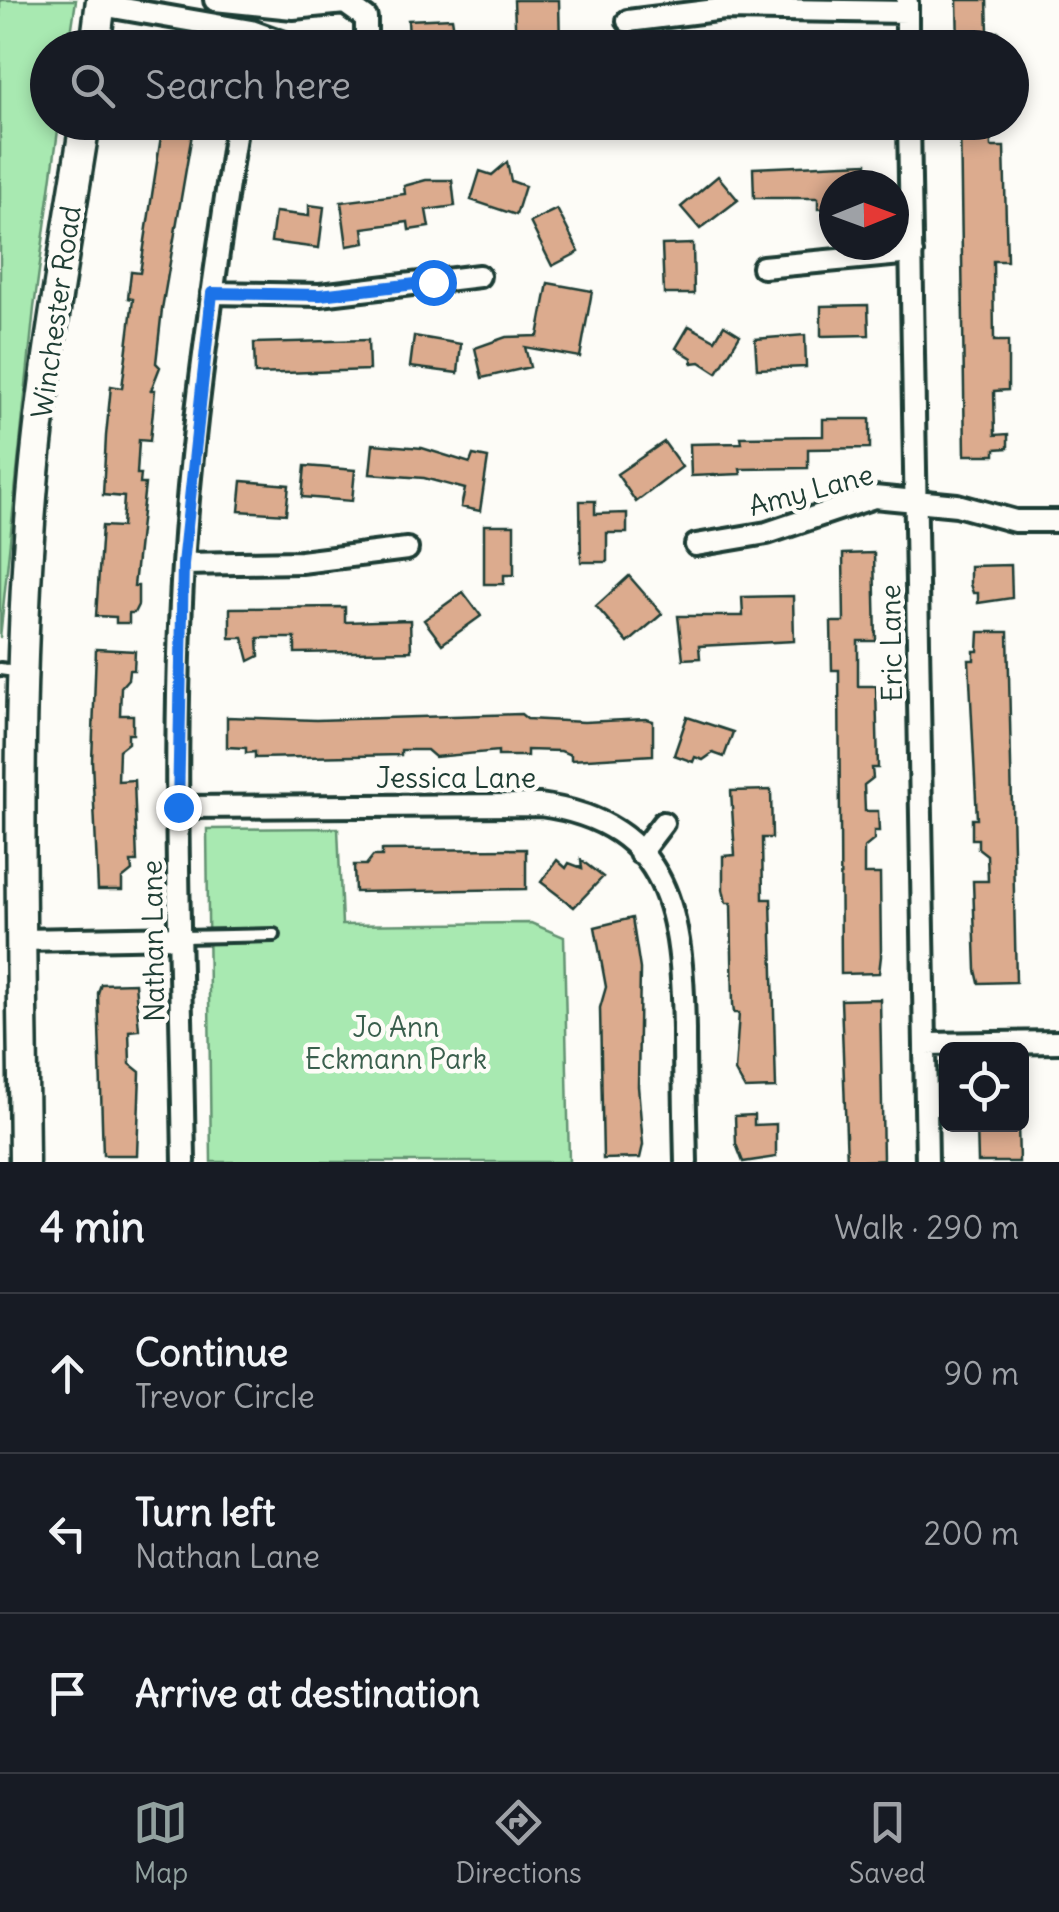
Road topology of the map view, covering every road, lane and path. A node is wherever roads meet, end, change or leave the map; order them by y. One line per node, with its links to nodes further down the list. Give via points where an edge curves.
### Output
1 (216, 0): 3 (street)
2 (101, 3): 6 (main road); 7 (street)
3 (255, 3): 8 (street); 9 (street, via 345,3 357,8)
4 (907, 6): 5 (street, via 724,8)
5 (628, 22)
6 (97, 30)
7 (213, 30)
8 (251, 30)
9 (368, 30)
10 (82, 140): 22 (main road, Winchester Road)
11 (235, 140): 16 (street, Nathan Lane)
12 (909, 140): 13 (street, Eric Lane)
13 (912, 253): 14 (street); 17 (street, Eric Lane)
14 (762, 267)
15 (478, 276): 16 (street, via 320,295)
16 (212, 293): 21 (street, Nathan Lane)
17 (916, 498): 18 (street, Amy Lane, via 1015,521); 19 (street, Amy Lane, via 874,496 768,533); 30 (street, Eric Lane)
18 (1059, 520)
19 (696, 545)
20 (407, 549): 21 (street, via 301,562)
21 (183, 564): 23 (street, Nathan Lane)
22 (12, 671): 28 (main road, Winchester Road)
23 (178, 807): 25 (street, Jessica Lane, via 540,805 582,814); 27 (street, Nathan Lane)
24 (663, 823): 25 (street)
25 (640, 853): 33 (street, Jessica Lane, via 666,889 681,937)
26 (274, 935): 27 (lane)
27 (181, 937): 28 (street); 32 (street, Nathan Lane)
28 (22, 940): 31 (main road, Winchester Road)
29 (1059, 1042): 30 (street)
30 (925, 1044): 34 (street, Eric Lane)
31 (24, 1162)
32 (184, 1162)
33 (686, 1162)
34 (927, 1162)

